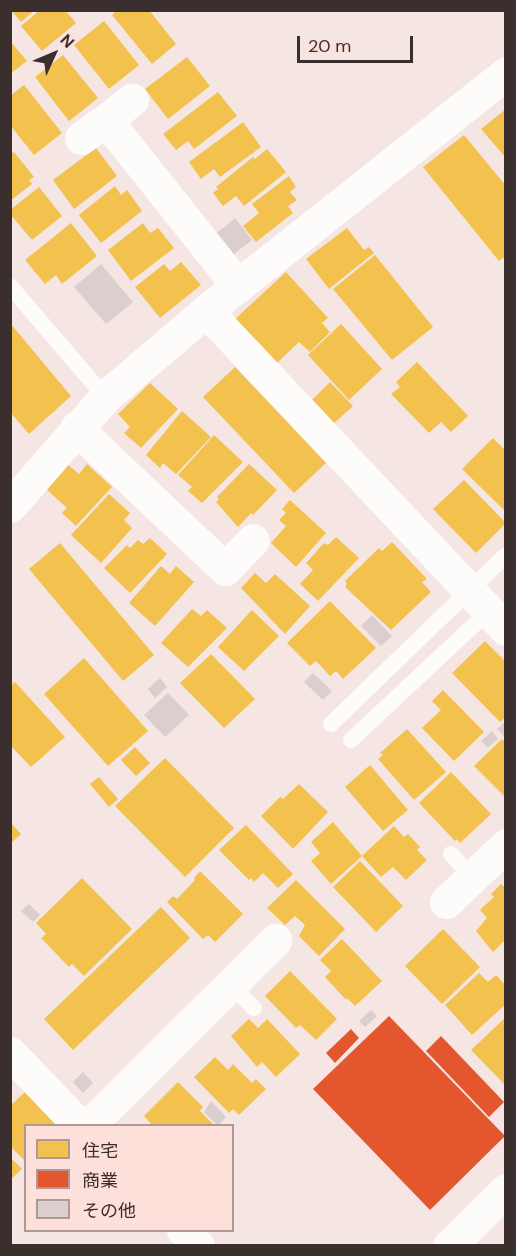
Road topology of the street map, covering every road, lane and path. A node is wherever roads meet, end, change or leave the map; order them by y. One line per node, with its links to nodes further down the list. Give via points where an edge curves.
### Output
1 (506, 73): 4 (street)
2 (132, 99): 4 (street, via 94,129)
3 (10, 286): 6 (lane)
4 (238, 286): 5 (street)
5 (206, 311): 6 (street); 11 (street)
6 (105, 397): 7 (street)
7 (76, 428): 8 (street); 9 (street, via 216,580)
8 (15, 487)
9 (253, 540)
10 (506, 555): 11 (lane)
11 (487, 610): 12 (lane); 13 (lane)
12 (331, 724)
13 (351, 740)
14 (506, 845): 15 (street, via 461,865)
15 (446, 902)
16 (275, 940): 17 (street)
17 (230, 984): 18 (lane); 21 (street)
18 (254, 1008)
19 (10, 1053): 20 (street)
20 (80, 1124)
21 (89, 1124)
22 (506, 1190): 25 (street)
23 (185, 1232): 24 (street)
24 (198, 1245)
25 (449, 1245)

